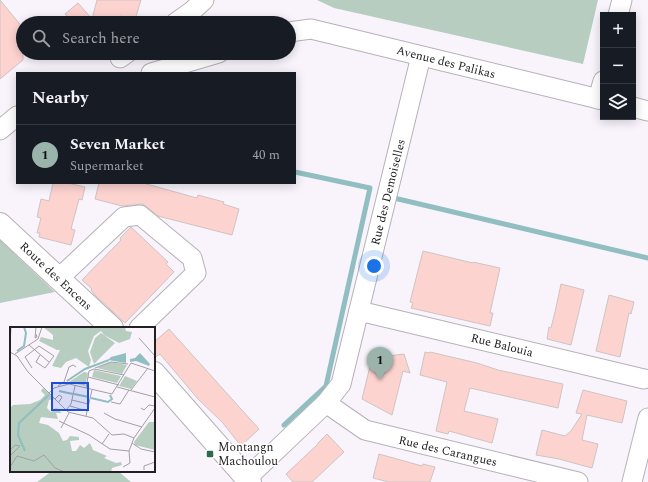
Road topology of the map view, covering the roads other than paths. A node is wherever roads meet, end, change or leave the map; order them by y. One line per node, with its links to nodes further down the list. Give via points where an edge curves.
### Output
1 (204, 0): 4 (street)
2 (622, 0): 3 (street)
3 (619, 12)
4 (185, 16)
5 (296, 31): 6 (street, Avenue des Palikas, via 311,29)
6 (421, 56): 9 (street, Avenue des Palikas); 16 (street, Rue des Demoiselles)
7 (174, 60): 8 (street)
8 (153, 72)
9 (600, 100)
10 (636, 108): 11 (street)
11 (648, 111)
12 (16, 117): 13 (street)
13 (0, 130)
14 (0, 224): 15 (street, Route des Encens)
15 (58, 278): 17 (street, Route des Encens); 18 (street, via 124,216 140,215 192,258 196,273)
16 (359, 311): 20 (street, Rue Balouia); 21 (street, Rue des Demoiselles, via 341,384)
17 (111, 327)
18 (140, 327)
19 (155, 375): 23 (street)
20 (647, 378)
21 (326, 403): 23 (street, Rue des Demoiselles); 24 (street, Rue des Carangues, via 364,430)
22 (648, 418): 25 (street)
23 (248, 480)
24 (578, 482)
25 (632, 482)

